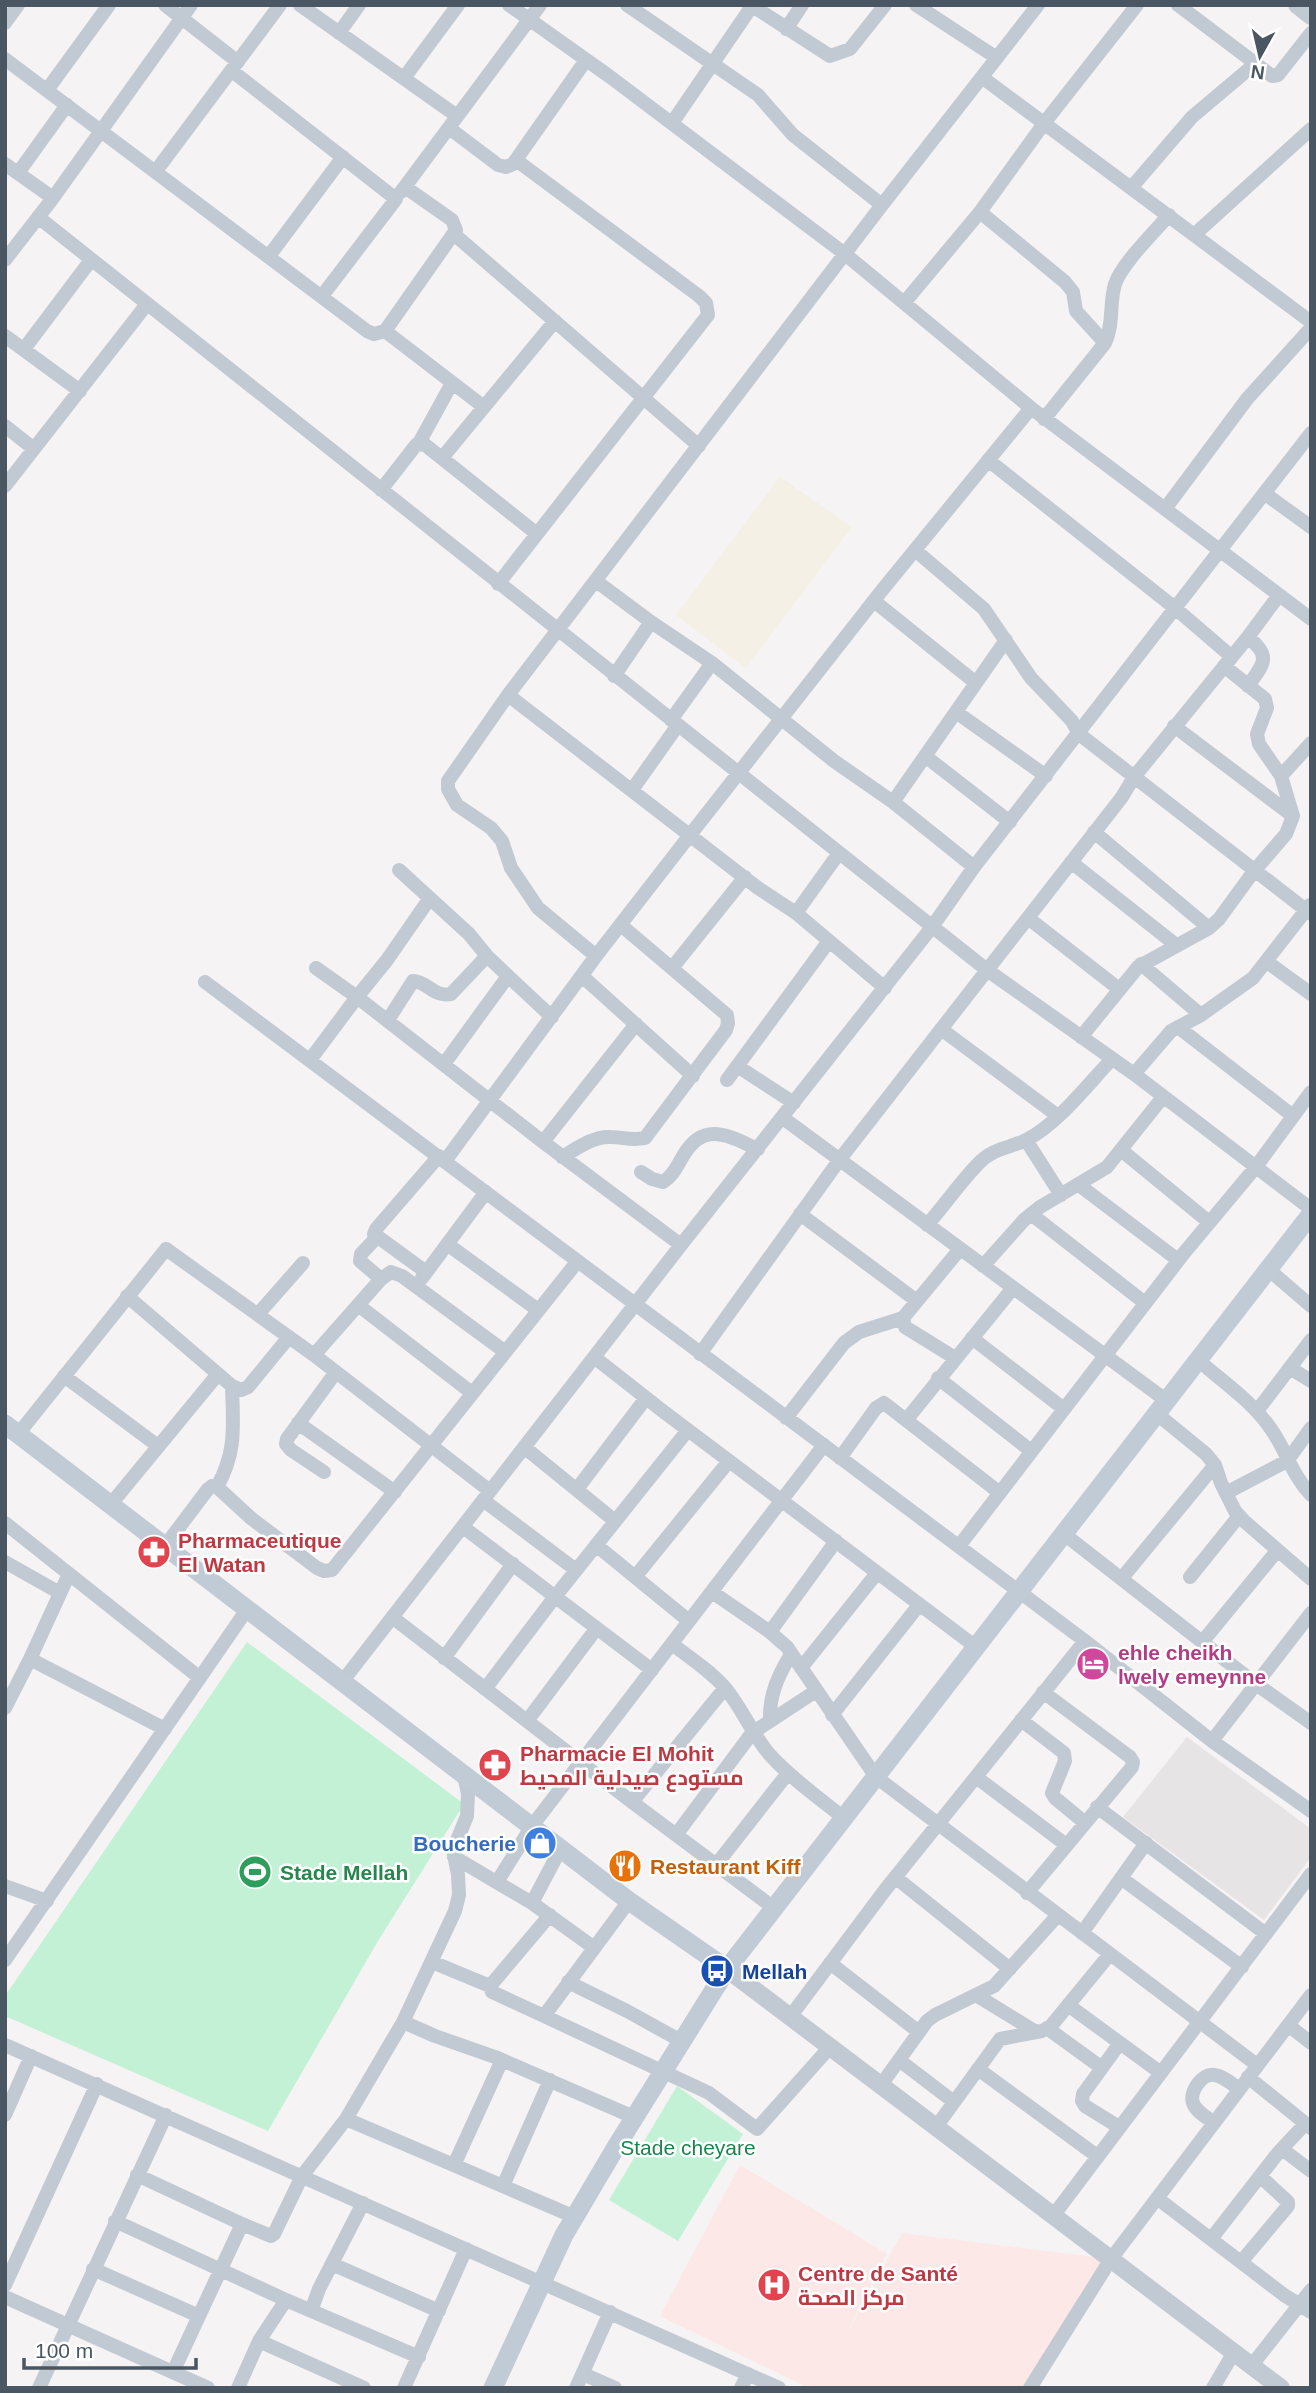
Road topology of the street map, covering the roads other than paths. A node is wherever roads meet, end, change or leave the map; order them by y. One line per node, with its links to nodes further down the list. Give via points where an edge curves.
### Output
1 (18, 5): 23 (street)
2 (109, 5): 35 (street)
3 (165, 5): 21 (street)
4 (191, 5): 21 (street)
5 (280, 5): 32 (street)
6 (300, 5): 25 (street)
7 (359, 5): 25 (street)
8 (458, 5): 33 (street)
9 (509, 5): 22 (street)
10 (540, 5): 22 (street)
11 (627, 5): 30 (street)
12 (802, 5): 24 (street)
13 (885, 5): 24 (street, via 850,49 837,55 825,55)
14 (916, 5): 27 (street)
15 (1038, 5): 27 (street)
16 (1137, 5): 38 (street)
17 (1178, 5): 31 (street)
18 (1297, 5): 20 (street)
19 (751, 6): 24 (street); 30 (street)
20 (1311, 16)
21 (182, 18): 32 (street); 41 (street)
22 (530, 19): 29 (street); 37 (street)
23 (5, 23)
24 (786, 29)
25 (340, 33): 33 (street)
26 (1311, 33): 31 (street, via 1278,75 1272,76)
27 (997, 58): 34 (street)
28 (5, 59): 35 (street)
29 (586, 60): 39 (street); 43 (street)
30 (713, 62): 39 (street); 50 (street, via 758,95 788,130)
31 (1256, 63): 47 (street, via 1192,117)
32 (235, 66): 42 (street); 45 (street)
33 (404, 78): 37 (street)
34 (983, 78): 38 (street); 50 (street)
35 (47, 90): 36 (street)
36 (67, 105): 41 (street); 46 (street)
37 (453, 122): 43 (street, via 498,165 506,167); 48 (street)
38 (1045, 122): 47 (street); 51 (street)
39 (671, 123): 56 (street)
40 (1311, 129): 55 (street)
41 (102, 131): 45 (street); 49 (street)
42 (343, 157): 48 (street); 57 (street)
43 (516, 160): 72 (street, via 706,303 708,315)
44 (5, 164): 46 (street)
45 (156, 171): 57 (street)
46 (18, 173): 49 (street)
47 (1131, 188): 52 (street)
48 (401, 193): 54 (street, via 452,219); 60 (street)
49 (53, 198): 53 (street)
50 (882, 205): 56 (street)
51 (979, 212): 61 (street); 68 (street, via 1065,282 1073,292 1076,311)
52 (1168, 215): 55 (street); 68 (street, via 1114,285 1111,331)
53 (38, 217): 58 (street); 59 (street)
54 (455, 235): 63 (street); 66 (street)
55 (1194, 235): 64 (street)
56 (845, 254): 61 (street); 79 (street)
57 (269, 256): 60 (street)
58 (5, 260)
59 (91, 260): 62 (street); 69 (street)
60 (323, 296): 66 (street, via 367,331)
61 (904, 303): 74 (street)
62 (147, 304): 71 (street); 84 (street)
63 (555, 321): 72 (street); 73 (street)
64 (1311, 322)
65 (1311, 328): 86 (street, via 1247,399)
66 (385, 331): 70 (street)
67 (5, 336): 69 (street)
68 (1105, 343): 75 (street)
69 (24, 349): 71 (street)
70 (452, 383): 73 (street); 78 (street)
71 (80, 391): 80 (street)
72 (643, 398): 79 (street); 88 (street)
73 (484, 407): 81 (street)
74 (1031, 408): 75 (street); 82 (street)
75 (1044, 419): 86 (street)
76 (5, 426): 80 (street)
77 (1311, 433): 85 (street)
78 (419, 443): 81 (street); 84 (street)
79 (699, 446): 91 (street)
80 (34, 449): 83 (street)
81 (442, 458): 88 (street)
82 (988, 460): 89 (street); 95 (street)
83 (5, 486)
84 (381, 490): 92 (street)
85 (1264, 493): 87 (street); 90 (street)
86 (1165, 509): 90 (street)
87 (1311, 527)
88 (537, 534): 92 (street)
89 (915, 550): 94 (street); 100 (street, via 984,609)
90 (1220, 550): 93 (street); 95 (street)
91 (596, 581): 97 (street); 98 (street)
92 (498, 584): 98 (street)
93 (1279, 595): 96 (street); 99 (street)
94 (874, 601): 104 (street); 108 (street)
95 (1175, 608): 101 (street); 111 (street)
96 (1310, 619)
97 (651, 622): 102 (street); 103 (street)
98 (558, 631): 103 (street); 106 (street)
99 (1248, 637): 101 (street); 105 (street, via 1261,648 1264,664)
100 (1006, 640): 104 (street); 111 (street, via 1031,678)
101 (1228, 662): 105 (street); 110 (street)
102 (712, 663): 108 (street); 109 (street)
103 (614, 676): 109 (street)
104 (976, 682): 107 (street)
105 (1248, 686): 116 (street, via 1265,699 1268,708 1256,734)
106 (508, 695): 118 (street); 140 (street, via 448,781 448,789 457,805 502,841 511,868 538,908)
107 (956, 712): 113 (street); 115 (street)
108 (783, 719): 114 (street); 119 (street)
109 (674, 722): 114 (street); 118 (street)
110 (1174, 726): 117 (street); 120 (street)
111 (1079, 734): 115 (street); 117 (street)
112 (1311, 743): 116 (street)
113 (925, 756): 119 (street); 121 (street)
114 (740, 774): 123 (street); 124 (street)
115 (1046, 776): 121 (street)
116 (1280, 776): 120 (street)
117 (1134, 777): 122 (street); 128 (street)
118 (632, 790): 123 (street)
119 (893, 802): 126 (street)
120 (1293, 816): 128 (street, via 1286,834)
121 (1010, 822): 126 (street)
122 (1094, 832): 125 (street); 136 (street)
123 (690, 835): 129 (street); 134 (street)
124 (839, 853): 132 (street); 135 (street)
125 (1071, 862): 133 (street); 138 (street)
126 (974, 867): 135 (street)
127 (399, 870): 130 (street)
128 (1254, 871): 131 (street); 136 (street)
129 (745, 877): 132 (street); 144 (street)
130 (430, 898): 139 (street); 152 (street)
131 (1309, 910): 141 (street)
132 (796, 914): 137 (street)
133 (1028, 918): 145 (street); 150 (street)
134 (622, 926): 140 (street); 144 (street)
135 (932, 927): 145 (street); 149 (street)
136 (1209, 928): 138 (street)
137 (829, 941): 149 (street); 163 (street)
138 (1176, 945): 142 (street)
139 (487, 956): 146 (street); 155 (street, via 452,993 438,994 413,981)
140 (596, 956): 147 (street)
141 (1267, 962): 151 (street); 153 (street, via 1240,989)
142 (1141, 964): 150 (street); 153 (street)
143 (316, 968): 152 (street)
144 (673, 968): 165 (street, via 727,1015 726,1030)
145 (987, 970): 158 (street); 159 (street)
146 (508, 976): 154 (street); 162 (street)
147 (582, 976): 154 (street); 156 (street)
148 (205, 982): 161 (street)
149 (885, 988): 170 (street)
150 (1119, 989): 159 (street)
151 (1311, 994)
152 (357, 997): 155 (street); 161 (street)
153 (1201, 1015): 157 (street)
154 (552, 1017): 169 (street)
155 (387, 1020): 162 (street)
156 (636, 1024): 165 (street); 175 (street)
157 (1178, 1027): 164 (street); 172 (street)
158 (941, 1029): 171 (street); 180 (street)
159 (1082, 1037): 160 (street)
160 (1112, 1059): 164 (street); 171 (street)
161 (310, 1060): 179 (street)
162 (444, 1064): 169 (street)
163 (737, 1066): 166 (street); 170 (street)
164 (1134, 1074): 168 (street)
165 (693, 1076): 178 (street, via 645,1138 634,1141 607,1136)
166 (727, 1080)
167 (1311, 1092): 172 (street)
168 (1163, 1097): 177 (street); 181 (street)
169 (490, 1100): 175 (street); 179 (street)
170 (794, 1103): 173 (street)
171 (1058, 1116): 174 (street)
172 (1293, 1116): 181 (street)
173 (783, 1118): 176 (street); 180 (street)
174 (1026, 1140): 185 (street); 190 (street, via 979,1162)
175 (543, 1142): 178 (street)
176 (758, 1149): 182 (street, via 722,1133 703,1136 689,1146 670,1178 663,1182); 193 (street)
177 (1121, 1150): 183 (street, via 1107,1167); 189 (street)
178 (562, 1157): 193 (street)
179 (442, 1159): 184 (street); 191 (street, via 376,1229)
180 (840, 1159): 187 (street); 190 (street)
181 (1255, 1168): 186 (street); 189 (street)
182 (641, 1172)
183 (1079, 1185): 185 (street); 195 (street)
184 (486, 1192): 192 (street); 196 (street)
185 (1061, 1195): 188 (street)
186 (1311, 1212): 199 (main road)
187 (800, 1214): 205 (street); 217 (street)
188 (1031, 1214): 198 (street); 206 (street)
189 (1209, 1223): 195 (street)
190 (927, 1225): 194 (street)
191 (377, 1237): 200 (street); 201 (street, via 360,1261)
192 (447, 1244): 200 (street); 210 (street)
193 (681, 1245): 207 (street)
194 (960, 1249): 198 (street); 205 (street)
195 (1178, 1260): 206 (street)
196 (577, 1262): 207 (street); 210 (street)
197 (303, 1263): 211 (street)
198 (984, 1266): 203 (street)
199 (1268, 1269): 209 (street); 222 (main road)
200 (426, 1272): 202 (street)
201 (381, 1279): 202 (street, via 391,1272); 208 (street)
202 (415, 1286): 216 (street)
203 (1013, 1288): 214 (street); 218 (street)
204 (127, 1296): 211 (street, via 166,1248); 225 (street); 226 (street)
205 (917, 1301): 212 (street)
206 (1145, 1303): 218 (street)
207 (635, 1304): 217 (street); 220 (street)
208 (358, 1305): 219 (street); 230 (street)
209 (1311, 1306)
210 (538, 1310): 216 (street)
211 (258, 1314): 213 (street)
212 (903, 1318): 221 (street, via 905,1327); 235 (street, via 859,1332 844,1343)
213 (289, 1336): 219 (street); 229 (street, via 248,1387)
214 (972, 1338): 221 (street); 233 (street)
215 (1311, 1340): 223 (street)
216 (504, 1351): 230 (street)
217 (700, 1353): 235 (street)
218 (1105, 1354): 232 (street); 233 (street)
219 (314, 1355): 224 (street)
220 (594, 1357): 231 (street); 244 (street)
221 (956, 1359): 227 (street)
222 (1198, 1360): 232 (main road); 234 (street)
223 (1290, 1368): 228 (street); 234 (street)
224 (336, 1372): 237 (street); 243 (street)
225 (218, 1374): 229 (street); 242 (street)
226 (64, 1376): 239 (street); 242 (street)
227 (938, 1378): 236 (street); 245 (street)
228 (1311, 1381)
229 (232, 1386): 251 (street, via 232,1452)
230 (472, 1393): 243 (street)
231 (646, 1398): 240 (street); 252 (street)
232 (1162, 1407): 249 (street); 264 (main road)
233 (1064, 1409): 245 (street)
234 (1257, 1411): 248 (street)
235 (786, 1418): 241 (street)
236 (907, 1419): 246 (street, via 880,1404); 254 (street)
237 (298, 1423): 250 (street, via 286,1444); 253 (street)
238 (1311, 1428): 248 (street)
239 (12, 1429): 259 (main road)
240 (688, 1430): 247 (street); 261 (street)
241 (824, 1445): 246 (street); 258 (street)
242 (159, 1446): 259 (street)
243 (432, 1446): 253 (street); 256 (street)
244 (524, 1447): 252 (street); 256 (street)
245 (1030, 1450): 254 (street)
246 (840, 1458): 268 (street)
247 (729, 1461): 258 (street); 275 (street)
248 (1287, 1461): 255 (street); 257 (street)
249 (1215, 1465): 255 (street); 277 (street)
250 (324, 1472)
251 (217, 1487): 253 (street, via 252,1519 324,1571 332,1570); 267 (street, via 208,1489)
252 (577, 1489): 261 (street)
253 (395, 1492)
254 (1000, 1493): 268 (street)
255 (1226, 1493): 260 (street)
256 (487, 1495): 263 (street); 272 (street)
257 (1311, 1495)
258 (782, 1500): 265 (street); 279 (street)
259 (111, 1504): 267 (main road)
260 (1239, 1516): 269 (street); 276 (street)
261 (615, 1521): 266 (street)
262 (5, 1523): 274 (street)
263 (463, 1527): 271 (street); 286 (street)
264 (1064, 1534): 277 (street); 280 (main road)
265 (836, 1541): 273 (street); 289 (street)
266 (596, 1545): 272 (street); 275 (street)
267 (165, 1546): 284 (main road)
268 (958, 1546): 280 (street)
269 (1277, 1550): 278 (street); 291 (street)
270 (5, 1562): 281 (street)
271 (513, 1564): 282 (street); 295 (street)
272 (576, 1570): 282 (street)
273 (877, 1573): 283 (street); 297 (street)
274 (69, 1574): 281 (street); 299 (street)
275 (635, 1577): 287 (street)
276 (1190, 1577)
277 (1122, 1578): 291 (street)
278 (1311, 1579)
279 (712, 1592): 287 (street); 289 (street)
280 (1019, 1592): 290 (street); 293 (main road)
281 (60, 1593): 296 (street)
282 (554, 1598): 288 (street); 303 (street)
283 (919, 1605): 293 (street); 307 (street)
284 (248, 1608): 299 (street); 300 (main road)
285 (1311, 1613): 301 (street)
286 (392, 1617): 295 (street); 300 (street)
287 (689, 1621): 292 (street)
288 (596, 1629): 298 (street); 309 (street)
289 (770, 1632): 294 (street)
290 (1085, 1641): 305 (street); 314 (street)
291 (1203, 1641): 301 (street)
292 (672, 1644): 298 (street); 302 (street)
293 (976, 1647): 318 (main road)
294 (791, 1654): 297 (street); 310 (street, via 769,1704)
295 (444, 1658): 303 (street)
296 (30, 1659): 306 (street); 312 (street)
297 (801, 1668): 304 (street)
298 (652, 1670): 315 (street)
299 (200, 1678): 312 (street)
300 (342, 1682): 317 (main road)
301 (1256, 1684): 311 (street); 314 (street)
302 (725, 1688): 313 (street); 320 (street)
303 (485, 1689): 309 (street)
304 (816, 1691): 307 (street); 310 (street)
305 (1043, 1692): 308 (street); 321 (street, via 1133,1762)
306 (5, 1708)
307 (832, 1715): 318 (street)
308 (1021, 1720): 319 (street); 324 (street, via 1064,1754 1052,1793)
309 (527, 1721): 315 (street)
310 (770, 1721): 313 (street)
311 (1311, 1723)
312 (165, 1730): 340 (street)
313 (752, 1733): 316 (street); 327 (street)
314 (1212, 1741): 322 (street)
315 (581, 1763): 320 (street); 326 (street)
316 (788, 1773): 323 (street); 332 (street)
317 (464, 1774): 326 (main road); 331 (street, via 467,1816)
318 (876, 1777): 323 (main road); 325 (street)
319 (976, 1777): 325 (street); 329 (street)
320 (632, 1802): 327 (street)
321 (1097, 1807): 324 (street); 328 (street)
322 (1311, 1811)
323 (844, 1818): 342 (main road)
324 (1084, 1822): 329 (street)
325 (938, 1824): 334 (street); 338 (street)
326 (532, 1826): 330 (main road); 336 (street)
327 (676, 1835): 332 (street)
328 (1146, 1843): 335 (street); 346 (street)
329 (1065, 1844): 338 (street)
330 (561, 1848): 339 (main road); 341 (street)
331 (454, 1857): 336 (street); 350 (street, via 459,1895)
332 (716, 1865): 342 (street)
333 (1311, 1874): 346 (street)
334 (895, 1877): 351 (street); 354 (street)
335 (1121, 1878): 345 (street); 352 (street)
336 (497, 1882): 341 (street)
337 (5, 1886): 340 (street)
338 (1027, 1893): 344 (street)
339 (629, 1901): 347 (street); 353 (main road)
340 (47, 1902): 349 (street)
341 (532, 1903): 343 (street)
342 (774, 1908): 353 (main road)
343 (550, 1915): 347 (street); 356 (street)
344 (1058, 1915): 345 (street); 354 (street)
345 (1082, 1933): 348 (street)
346 (1266, 1934): 352 (street)
347 (593, 1947): 355 (street)
348 (1110, 1954): 359 (street); 363 (street)
349 (6, 1956)
350 (432, 1962): 356 (street); 362 (street)
351 (830, 1963): 361 (street); 366 (street)
352 (1242, 1967): 363 (street)
353 (727, 1969): 361 (street); 367 (main road)
354 (1010, 1969): 357 (street, via 994,1986)
355 (568, 1982): 360 (street); 367 (street)
356 (490, 1986): 360 (street, via 492,1992)
357 (976, 1995): 365 (street); 366 (street, via 934,2015)
358 (1311, 1995): 364 (street)
359 (1068, 2005): 365 (street); 368 (street)
360 (544, 2016): 378 (street)
361 (790, 2017): 371 (street)
362 (403, 2022): 373 (street); 388 (street)
363 (1201, 2022): 377 (street); 379 (street)
364 (1288, 2025): 369 (street); 377 (street)
365 (1041, 2030): 375 (street); 376 (street, via 1000,2039)
366 (919, 2032): 374 (street)
367 (682, 2042): 378 (main road)
368 (1121, 2043): 375 (street); 379 (street)
369 (1311, 2043)
370 (5, 2045): 372 (street)
371 (830, 2048): 378 (street, via 757,2129 709,2093); 382 (street)
372 (32, 2056): 381 (street); 385 (street)
373 (502, 2060): 380 (street); 395 (street)
374 (899, 2060): 382 (street); 384 (street)
375 (1102, 2068): 392 (street, via 1082,2101)
376 (978, 2069): 384 (street); 394 (street)
377 (1253, 2071): 383 (street); 390 (street)
378 (664, 2073): 387 (main road)
379 (1161, 2073): 392 (street)
380 (550, 2080): 387 (street); 400 (street)
381 (97, 2084): 386 (street); 415 (street)
382 (881, 2085): 391 (street)
383 (1239, 2089): 389 (street); 389 (street, via 1210,2074 1198,2085 1193,2104)
384 (954, 2102): 391 (street)
385 (6, 2112)
386 (166, 2115): 397 (street); 398 (street)
387 (636, 2118): 404 (main road)
388 (346, 2119): 395 (street); 398 (street)
389 (1214, 2123): 401 (street)
390 (1308, 2126): 393 (street)
391 (936, 2127): 403 (street)
392 (1119, 2127): 394 (street)
393 (1282, 2149): 396 (street); 399 (street)
394 (1097, 2156): 403 (street)
395 (454, 2165): 400 (street)
396 (1311, 2171)
397 (137, 2175): 405 (street); 406 (street)
398 (302, 2176): 402 (street); 406 (street, via 274,2234 265,2235)
399 (1260, 2176): 407 (street); 410 (street, via 1288,2206)
400 (503, 2186): 404 (street)
401 (1157, 2198): 407 (street); 409 (street)
402 (363, 2203): 408 (street); 411 (street)
403 (1053, 2216): 409 (street)
404 (575, 2217): 414 (main road)
405 (115, 2221): 412 (street); 413 (street)
406 (242, 2224): 413 (street)
407 (1211, 2239): 410 (street)
408 (466, 2249): 414 (street); 421 (street)
409 (1111, 2259): 426 (street); 441 (street)
410 (1241, 2262): 419 (street)
411 (332, 2264): 420 (street); 421 (street)
412 (93, 2269): 423 (street); 424 (street)
413 (220, 2269): 418 (street); 423 (street)
414 (541, 2282): 422 (street); 437 (main road)
415 (5, 2285)
416 (1311, 2290): 419 (street)
417 (5, 2297): 424 (street)
418 (286, 2300): 420 (street); 425 (street)
419 (1305, 2308): 428 (street)
420 (311, 2311): 427 (street)
421 (439, 2311): 427 (street)
422 (610, 2312): 430 (street); 431 (street)
423 (199, 2316): 429 (street)
424 (69, 2325): 429 (street); 432 (street)
425 (259, 2342): 434 (street); 435 (street)
426 (1234, 2352): 428 (street); 442 (street)
427 (419, 2357): 436 (street)
428 (1252, 2365): 443 (street)
429 (173, 2372): 433 (street)
430 (583, 2374): 438 (street); 439 (street)
431 (745, 2381): 440 (street)
432 (39, 2388)
433 (207, 2388)
434 (237, 2388)
435 (365, 2388)
436 (404, 2388)
437 (493, 2388)
438 (576, 2388)
439 (614, 2388)
440 (779, 2388)
441 (1030, 2388)
442 (1213, 2388)
443 (1281, 2388)

